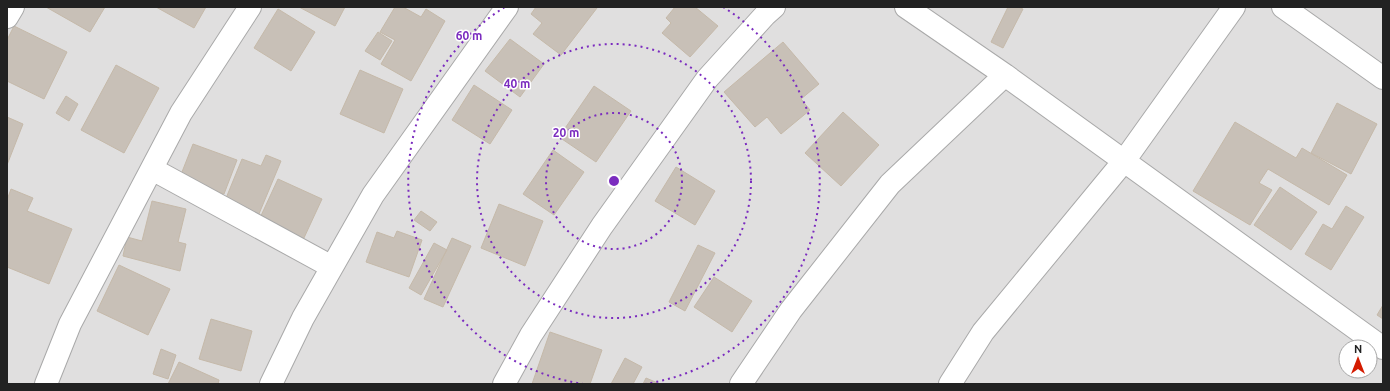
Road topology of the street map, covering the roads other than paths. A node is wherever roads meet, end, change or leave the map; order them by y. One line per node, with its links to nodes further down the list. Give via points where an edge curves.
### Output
1 (13, 7): 8 (street)
2 (250, 7): 12 (street, via 181,113)
3 (507, 7): 13 (street, via 374,195)
4 (774, 7): 17 (street, via 707,79 602,226 531,335)
5 (906, 7): 9 (street)
6 (1234, 7): 11 (street)
7 (1296, 11): 10 (street)
8 (7, 17)
9 (1005, 75): 11 (street); 18 (street, via 890,184 791,310)
10 (1383, 78)
11 (1124, 161): 14 (street); 19 (street, via 983,332)
12 (152, 169): 13 (street); 15 (street, via 70,324)
13 (332, 267): 16 (street, via 303,318)
14 (1383, 348)
15 (46, 384)
16 (271, 384)
17 (504, 384)
18 (741, 384)
19 (950, 384)

